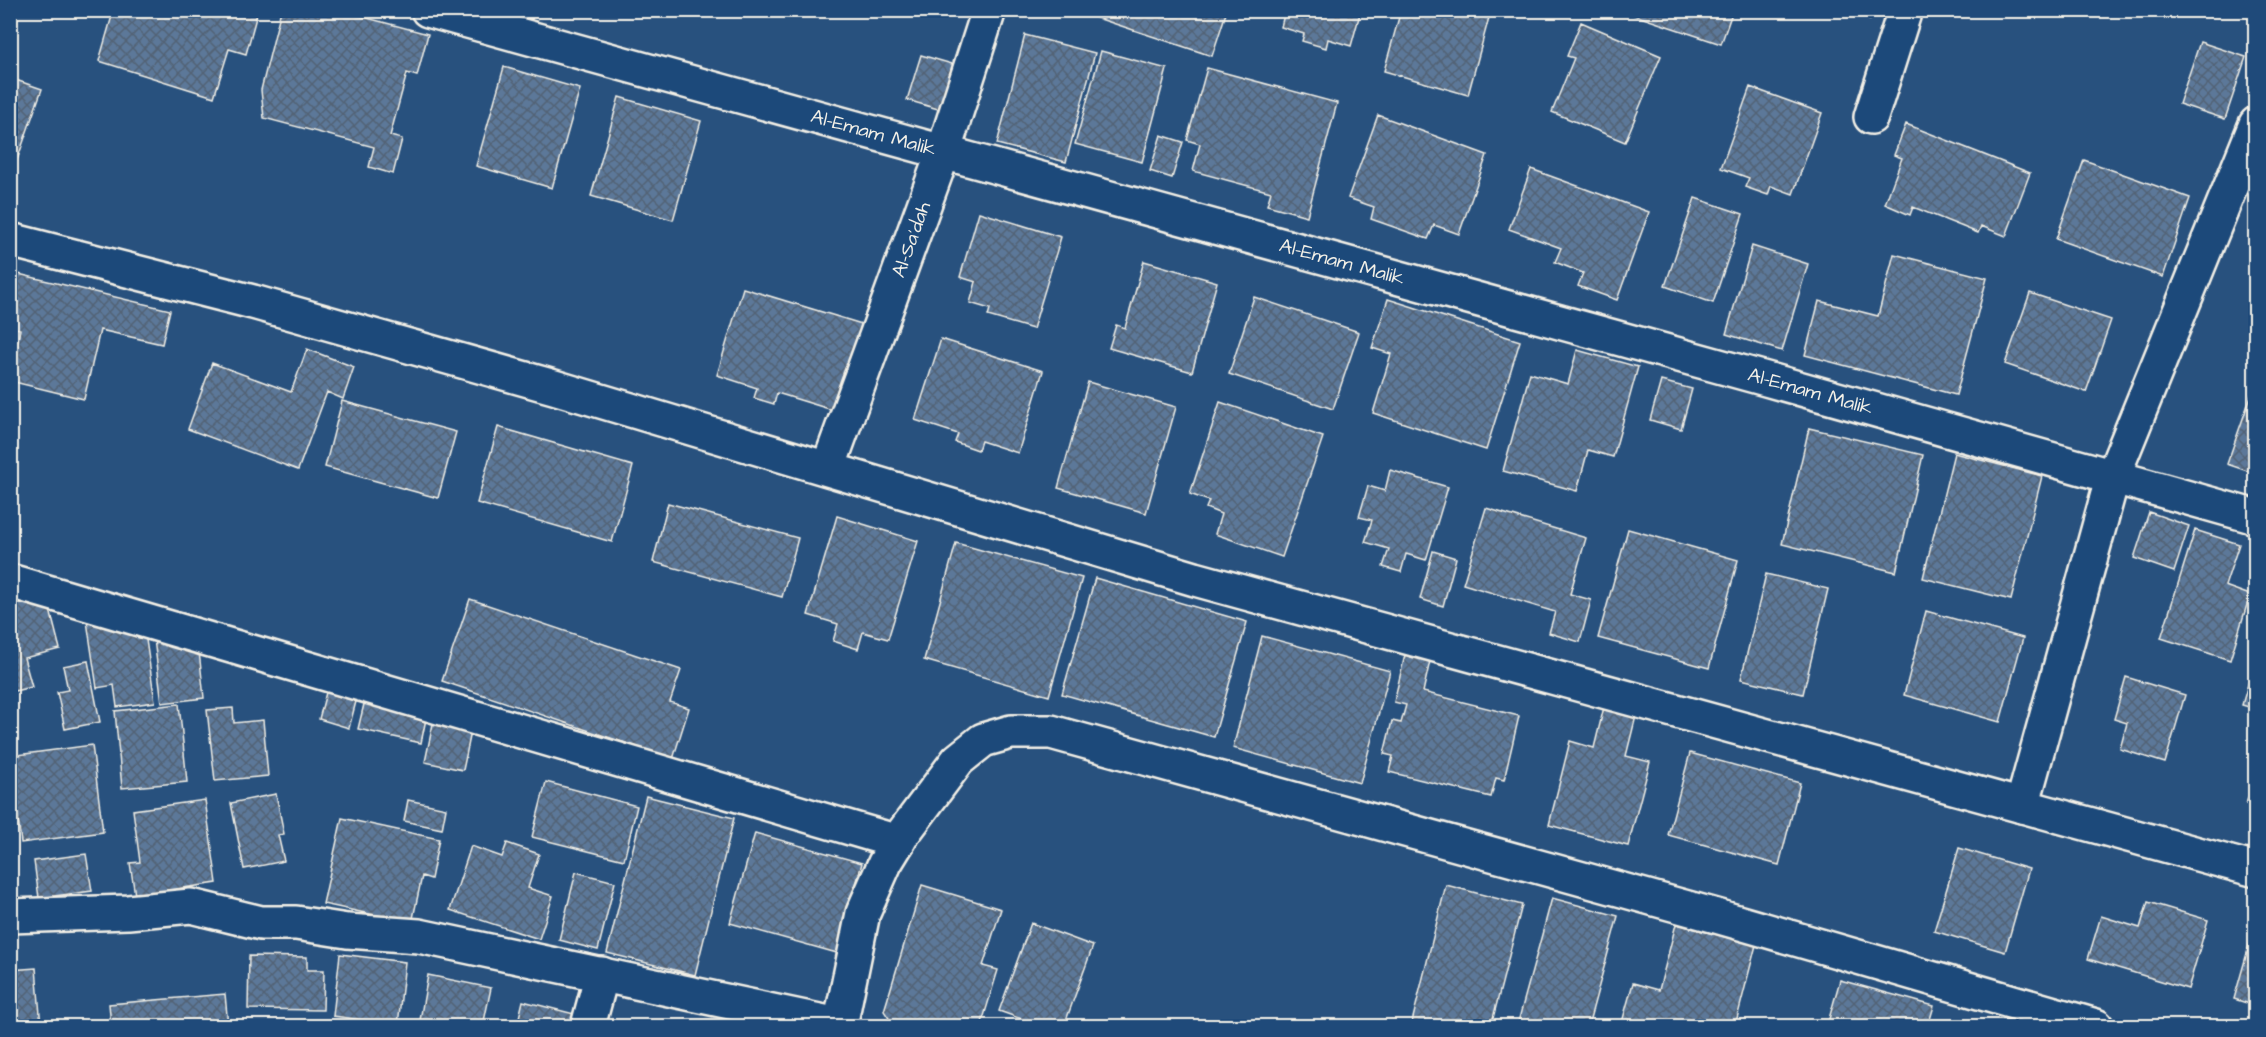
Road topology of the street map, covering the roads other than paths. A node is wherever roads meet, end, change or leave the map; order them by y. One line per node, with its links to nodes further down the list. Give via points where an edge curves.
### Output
1 (428, 10): 6 (street, Al-Emam Malik)
2 (989, 10): 6 (street, Al-Sa'dah)
3 (1905, 10): 4 (street)
4 (1871, 117)
5 (2256, 124): 9 (street)
6 (943, 153): 8 (street, Al-Sa'dah); 9 (street, Al-Emam Malik)
7 (10, 240): 8 (street, via 253,302)
8 (828, 468): 12 (street, via 1195,579)
9 (2113, 476): 10 (street, Al-Emam Malik); 12 (street)
10 (2256, 517)
11 (10, 581): 13 (street)
12 (2022, 806): 14 (street)
13 (898, 843): 18 (street, via 863,913); 19 (street, via 958,760 983,740 1011,732 1051,732 1720,917)
14 (2256, 870)
15 (10, 916): 16 (street, via 191,906 261,922 418,936)
16 (602, 974): 17 (street); 18 (street)
17 (588, 1026)
18 (841, 1026)
19 (2096, 1026)

